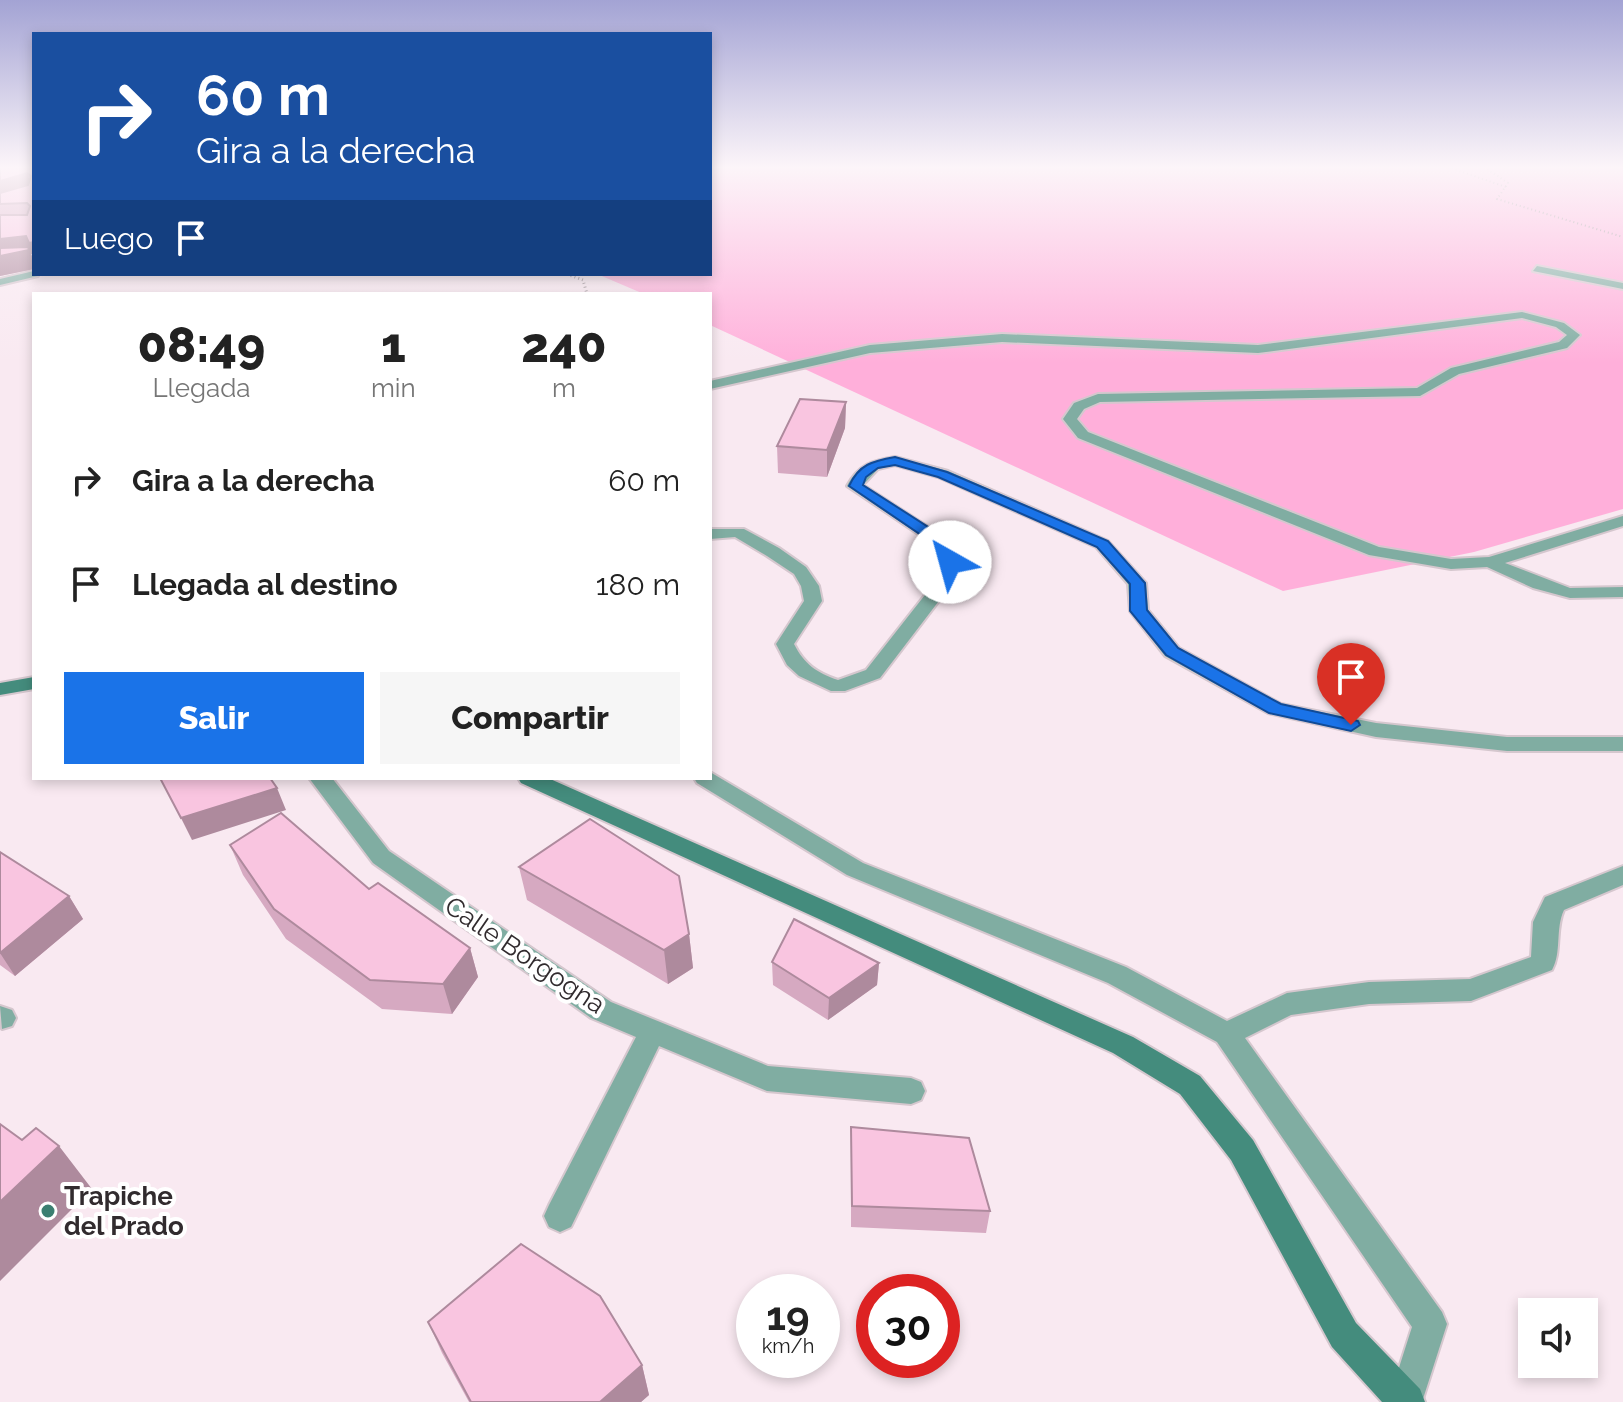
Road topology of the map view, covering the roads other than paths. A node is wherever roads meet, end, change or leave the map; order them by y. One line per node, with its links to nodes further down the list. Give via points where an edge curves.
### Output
1 (1537, 269): 4 (street)
2 (32, 274): 3 (street)
3 (0, 282)
4 (1623, 286)
5 (712, 385): 8 (street, via 870,349 1002,338 1258,349 1522,315 1560,325 1574,335 1563,345 1455,371 1420,392 1098,398 1079,406 1070,419 1083,435 1375,551 1451,564)
6 (1623, 521): 8 (street)
7 (712, 534): 12 (street, via 738,532 800,571 813,601 785,644 792,663 838,687 873,674 952,572 947,546 855,486 873,465 895,461 943,474 1102,544 1137,583 1139,611 1172,652 1275,709 1376,730 1507,744)
8 (1490, 562): 9 (street, via 1549,590 1596,597)
9 (1623, 592)
10 (32, 683): 11 (street)
11 (0, 689)
12 (1623, 744)
13 (322, 780): 17 (street, Calle Borgogna, via 381,857 601,1010)
14 (533, 780): 21 (street, via 1123,1045 1190,1085 1242,1150 1344,1335)
15 (708, 780): 18 (street, via 855,869 1117,975)
16 (1623, 875): 18 (street, via 1554,904 1546,922 1543,963 1471,990 1369,993 1287,1004)
17 (653, 1031): 19 (street, Calle Borgogna, via 767,1078); 20 (street)
18 (1227, 1034): 21 (street, via 1430,1324)
19 (911, 1091)
20 (560, 1216)
21 (1406, 1401)

